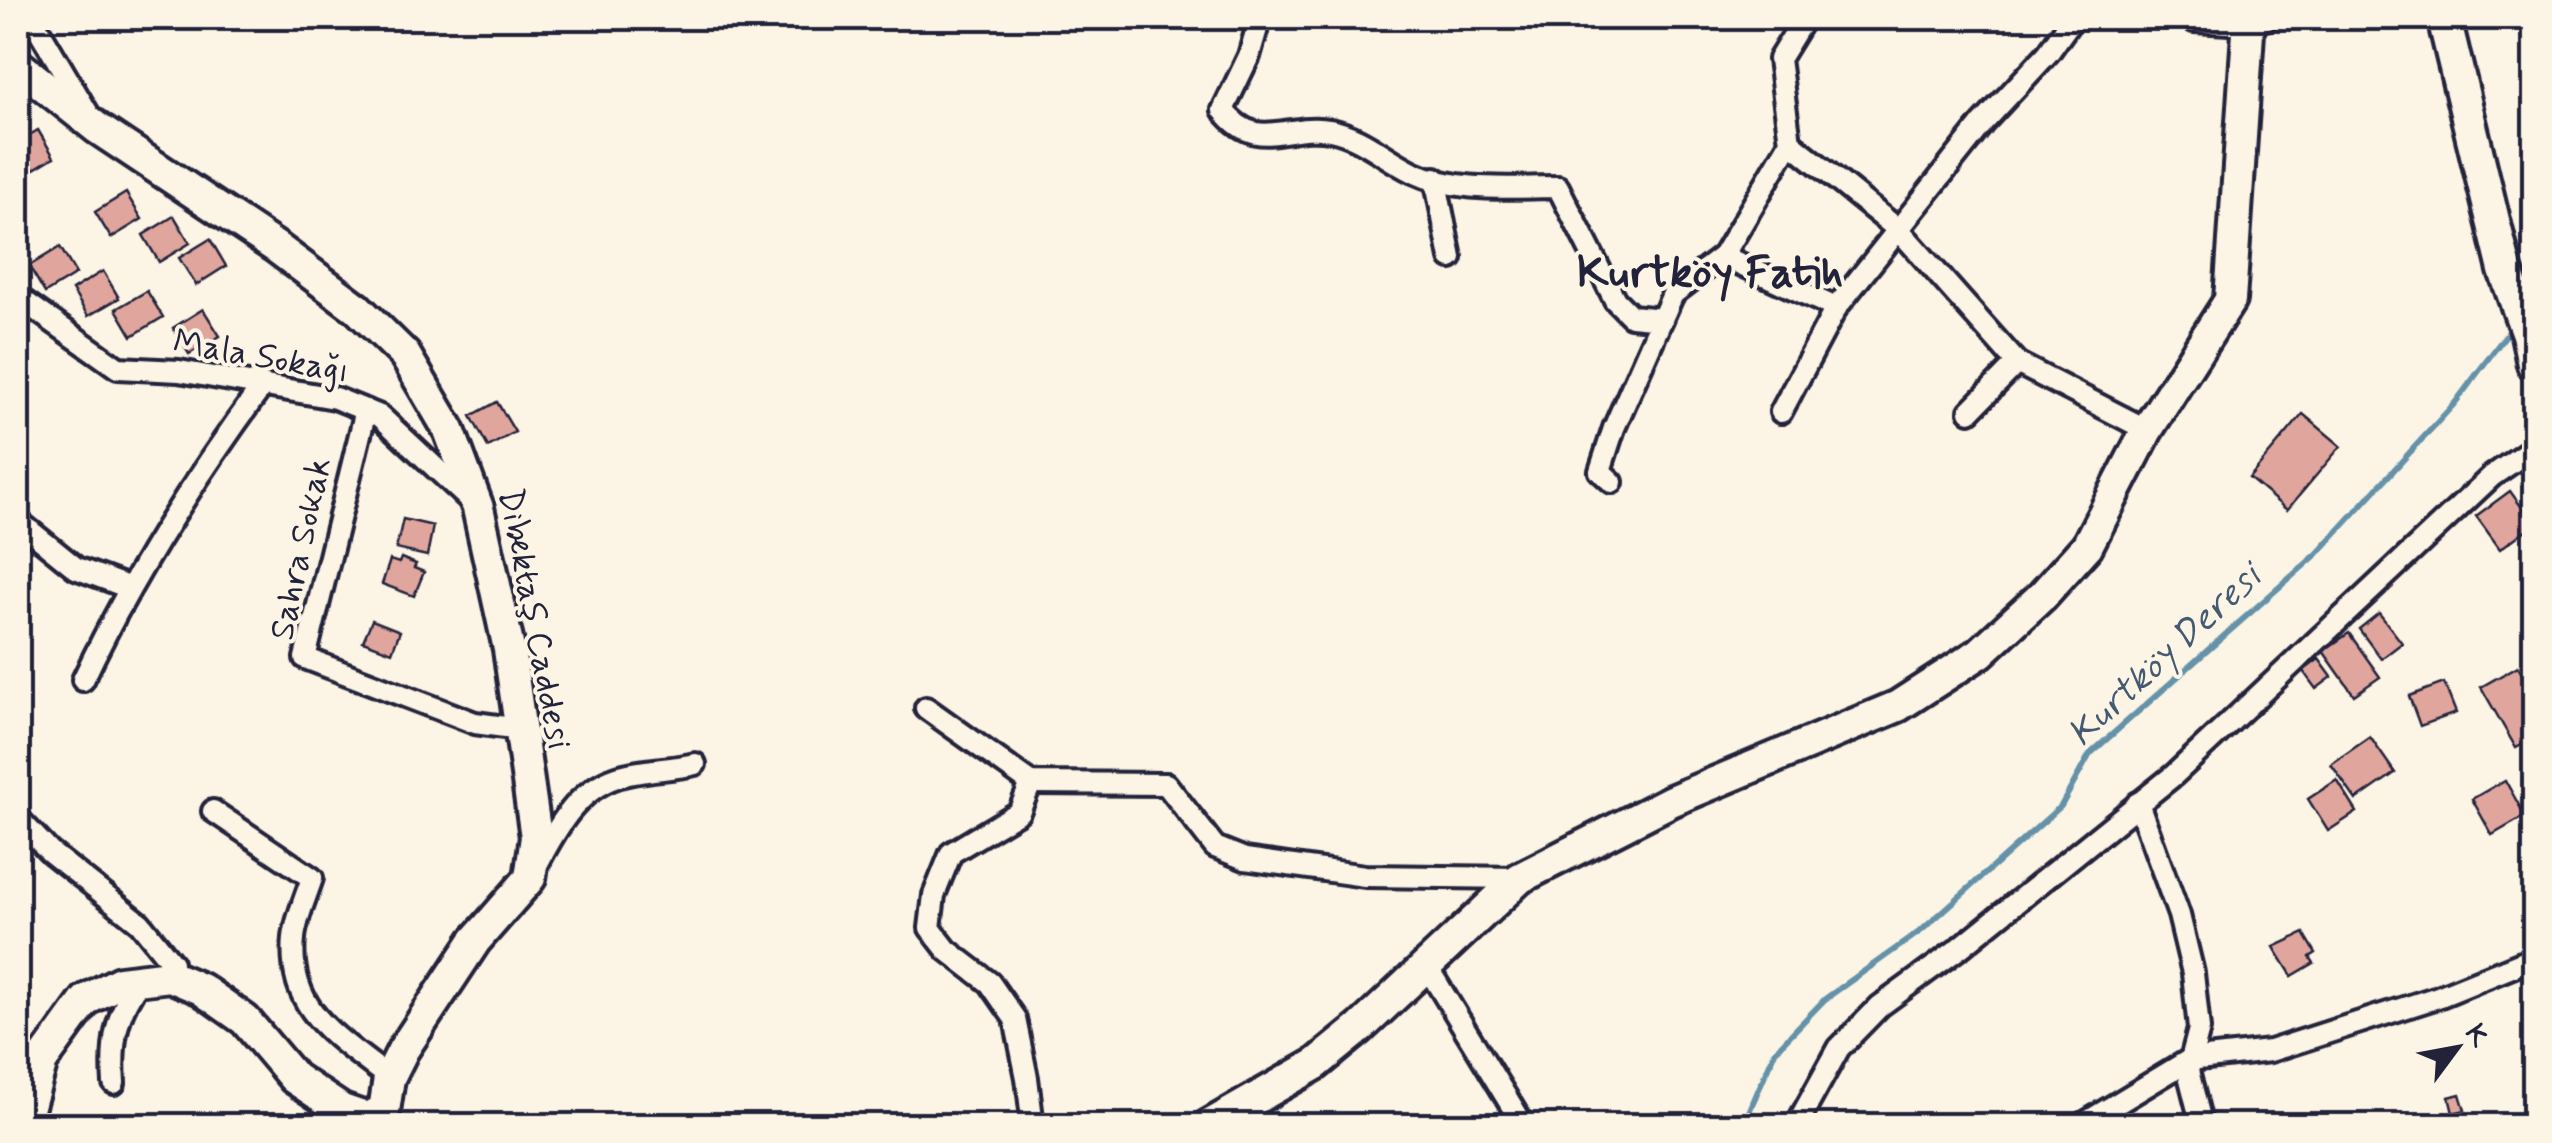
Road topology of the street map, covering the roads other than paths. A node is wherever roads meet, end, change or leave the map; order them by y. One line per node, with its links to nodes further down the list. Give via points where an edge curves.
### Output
1 (32, 18): 9 (street)
2 (1260, 18): 11 (street, via 1223,110 1234,125 1256,134 1326,129)
3 (1800, 18): 10 (street, via 1778,59)
4 (2074, 18): 12 (street)
5 (2189, 18): 7 (street)
6 (2444, 18): 18 (main road, via 2505,270)
7 (2255, 20): 24 (street, via 2230,300)
8 (18, 65): 9 (street, Dibektaş Caddesi)
9 (96, 128): 27 (street, Dibektaş Caddesi, via 278,248 405,354 449,430)
10 (1790, 142): 12 (street); 13 (street)
11 (1435, 178): 14 (street); 17 (street, via 1472,187 1558,186 1614,300 1632,316)
12 (1900, 231): 16 (street); 19 (street)
13 (1723, 256): 16 (street); 17 (street, via 1673,294)
14 (1451, 258)
15 (18, 297): 20 (street, Mala Sokağı, via 118,368)
16 (1836, 308): 23 (street)
17 (1662, 320): 26 (street, via 1600,471)
18 (2531, 349)
19 (2018, 362): 22 (street); 24 (street)
20 (262, 385): 21 (street, Mala Sokağı); 29 (street)
21 (366, 410): 27 (street, Mala Sokağı); 32 (street, Sahra Sokak, via 304,658 475,723)
22 (1970, 411)
23 (1780, 412)
24 (2148, 430): 39 (street, via 2087,546 1980,653 1898,706 1671,801)
25 (2534, 447): 35 (street, via 2492,476)
26 (1612, 482)
27 (478, 508): 32 (street, Dibektaş Caddesi)
28 (18, 521): 29 (street, via 76,568)
29 (130, 588): 30 (street)
30 (83, 680)
31 (926, 708): 34 (street)
32 (520, 729): 38 (street, Dibektaş Caddesi, via 536,837)
33 (695, 764): 38 (street, via 616,778 586,795 567,813)
34 (1032, 783): 39 (street, via 1166,784 1214,847 1246,860 1364,876); 50 (street, via 1019,812 951,853 934,895 930,928 990,983 1014,1019)
35 (2138, 804): 43 (street, via 2179,915 2192,973 2199,1029); 52 (street, via 1880,1006 1839,1048)
36 (213, 810): 44 (street, via 312,878 294,936 294,982 317,1019)
37 (18, 818): 42 (street, via 140,923 172,964)
38 (530, 878): 44 (street, via 475,941)
39 (1520, 878): 41 (street)
40 (2534, 958): 43 (street, via 2438,997 2270,1050)
41 (1426, 965): 46 (street, via 1316,1064); 48 (street)
42 (156, 978): 45 (street, via 122,1004); 47 (street, via 202,989 245,1020 294,1078 342,1110); 49 (street, via 120,982 86,1000 42,1061)
43 (2189, 1060): 53 (street); 54 (street)
44 (388, 1078): 47 (street)
45 (114, 1083)
46 (1242, 1117): 51 (street)
47 (381, 1121)
48 (1522, 1123)
49 (22, 1126)
50 (1032, 1126)
51 (1208, 1126)
52 (1796, 1126)
53 (2080, 1126)
54 (2202, 1126)

